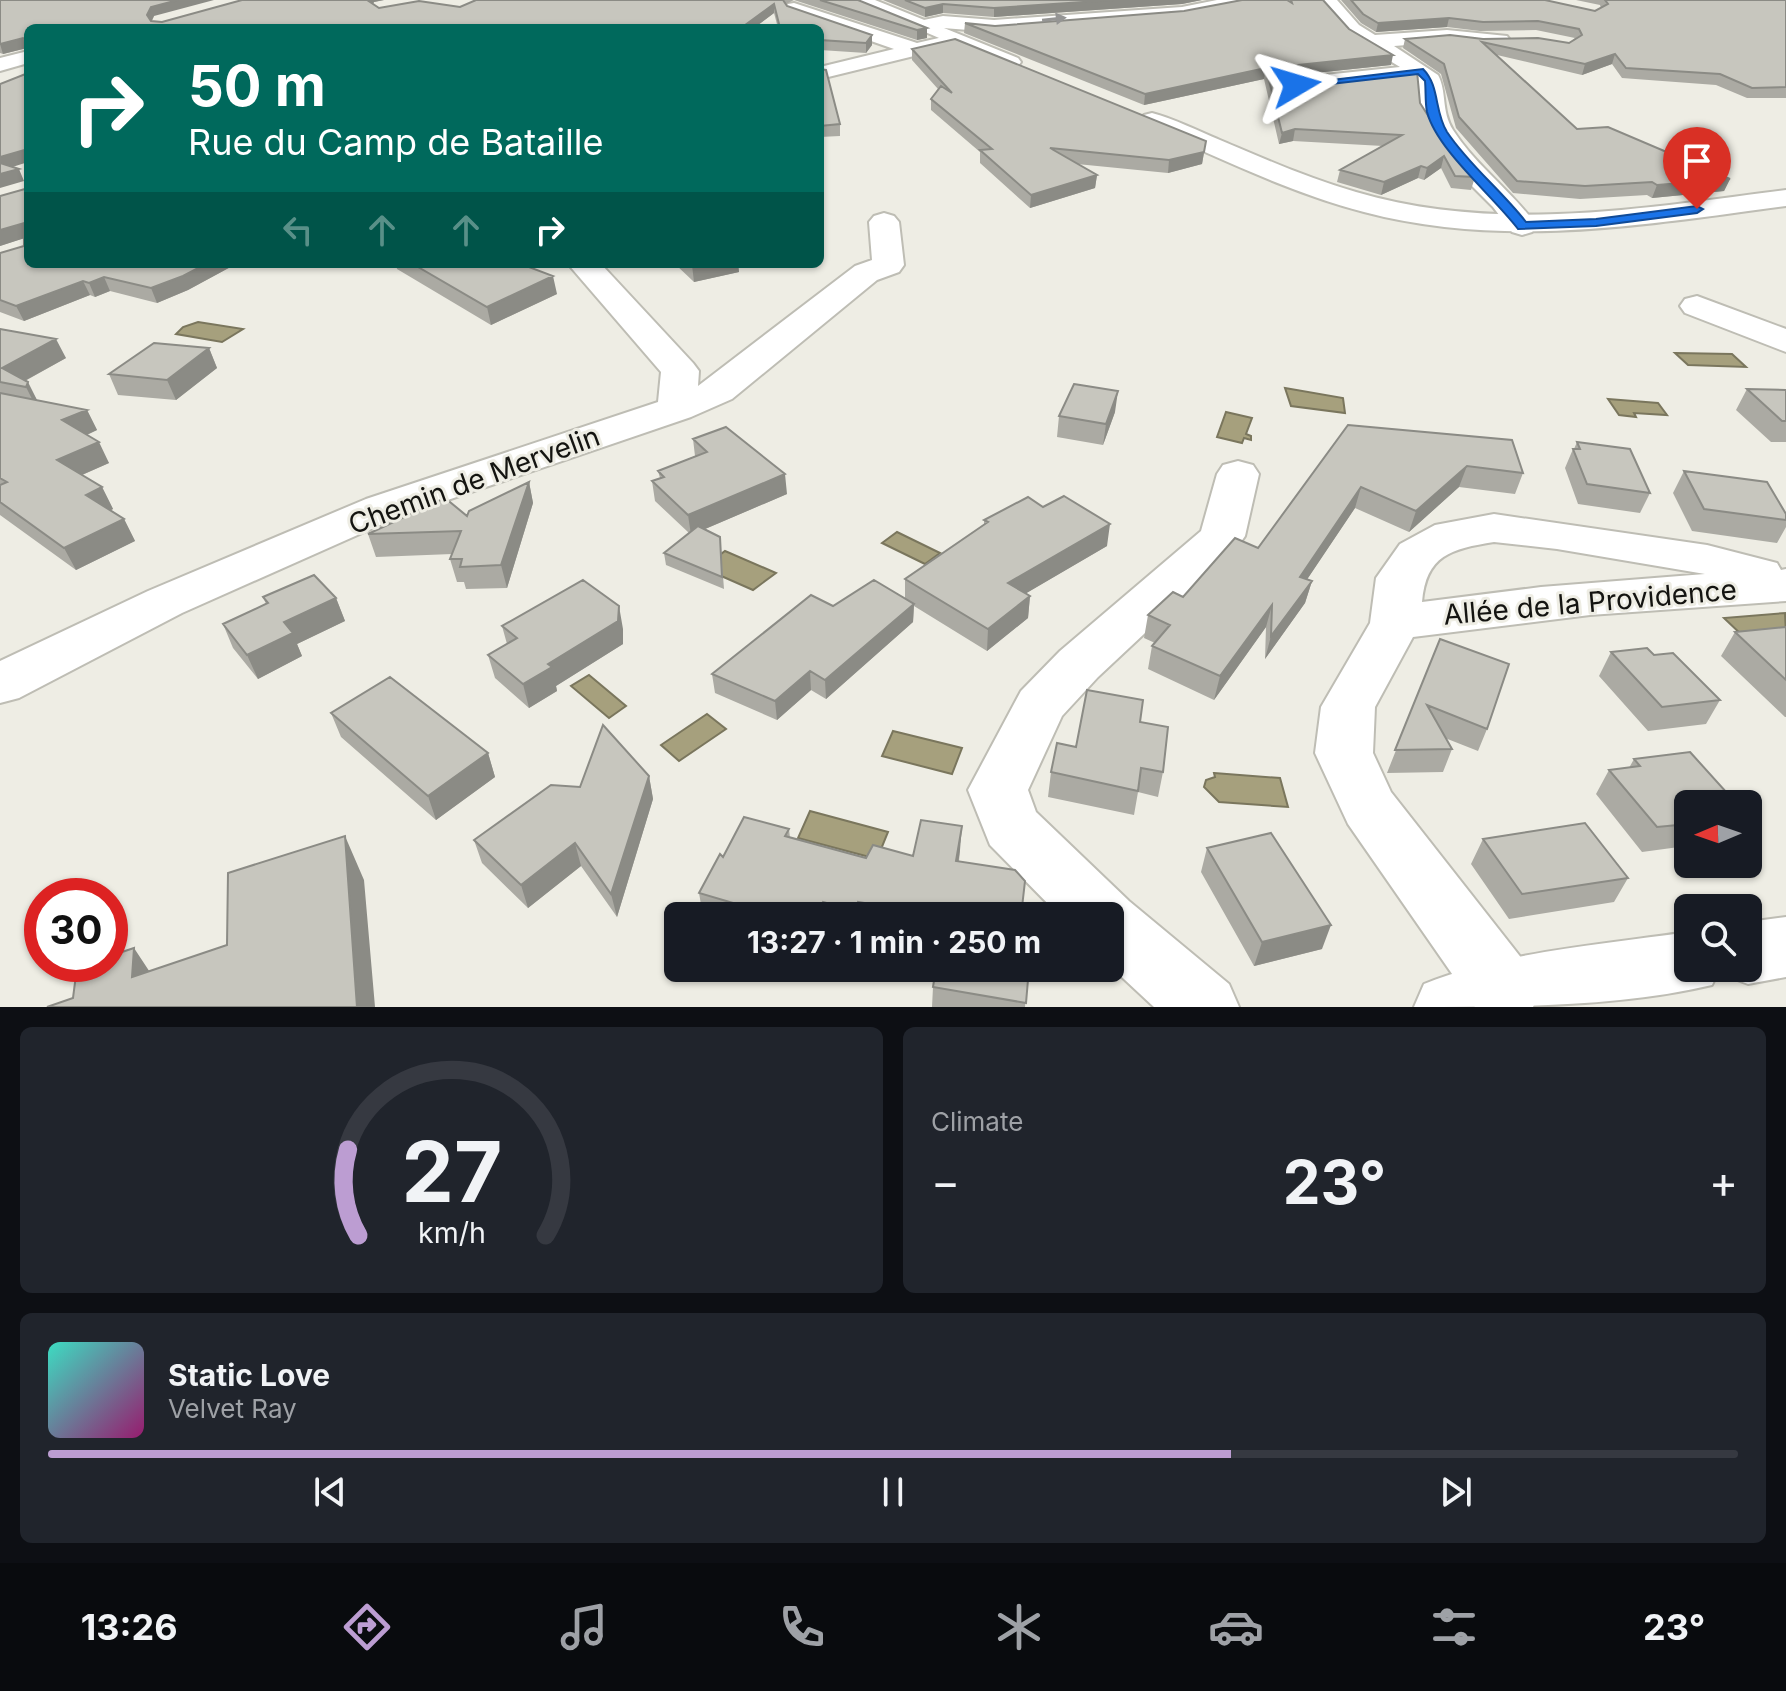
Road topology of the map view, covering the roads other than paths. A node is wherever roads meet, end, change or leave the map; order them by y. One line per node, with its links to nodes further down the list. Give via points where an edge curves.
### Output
1 (860, 0): 7 (street)
2 (1245, 0): 5 (street)
3 (1326, 0): 9 (street, via 1353,30)
4 (794, 8): 7 (street)
5 (1130, 15): 6 (street); 7 (street, one-way to 5, via 943,22 994,26)
6 (1163, 34)
7 (918, 37): 12 (street, via 956,40); 14 (street)
8 (1520, 39): 9 (street, via 1447,36)
9 (1375, 41): 13 (street)
10 (24, 58): 11 (street)
11 (0, 65)
12 (1030, 70)
13 (1420, 71): 15 (street); 19 (street, via 1430,80 1432,112 1441,130)
14 (824, 72)
15 (1296, 85)
16 (1133, 113): 19 (street, via 1353,200 1425,216)
17 (1786, 198): 19 (street)
18 (884, 222): 23 (street, Chemin de Mervelin, via 888,265 866,273 719,391)
19 (1522, 226)
20 (588, 268): 23 (street, via 680,371)
21 (1697, 306): 22 (street)
22 (1786, 341)
23 (677, 409): 27 (street, Chemin de Mervelin, via 382,508 165,602)
24 (1238, 474): 28 (street, via 1222,536 1040,705 998,790 1012,827)
25 (1786, 583): 26 (street, Allée de la Providence, via 1452,613); 26 (street, Allée de la Providence, via 1707,560 1494,528 1451,535 1416,554 1400,578)
26 (1395, 623): 33 (street, Allée de la Providence, via 1348,707 1344,753)
27 (0, 684)
28 (1089, 902)
29 (1124, 936): 34 (street)
30 (1786, 947): 31 (street)
31 (1762, 951)
32 (1674, 965): 33 (street)
33 (1477, 1000)
34 (1204, 1007)

